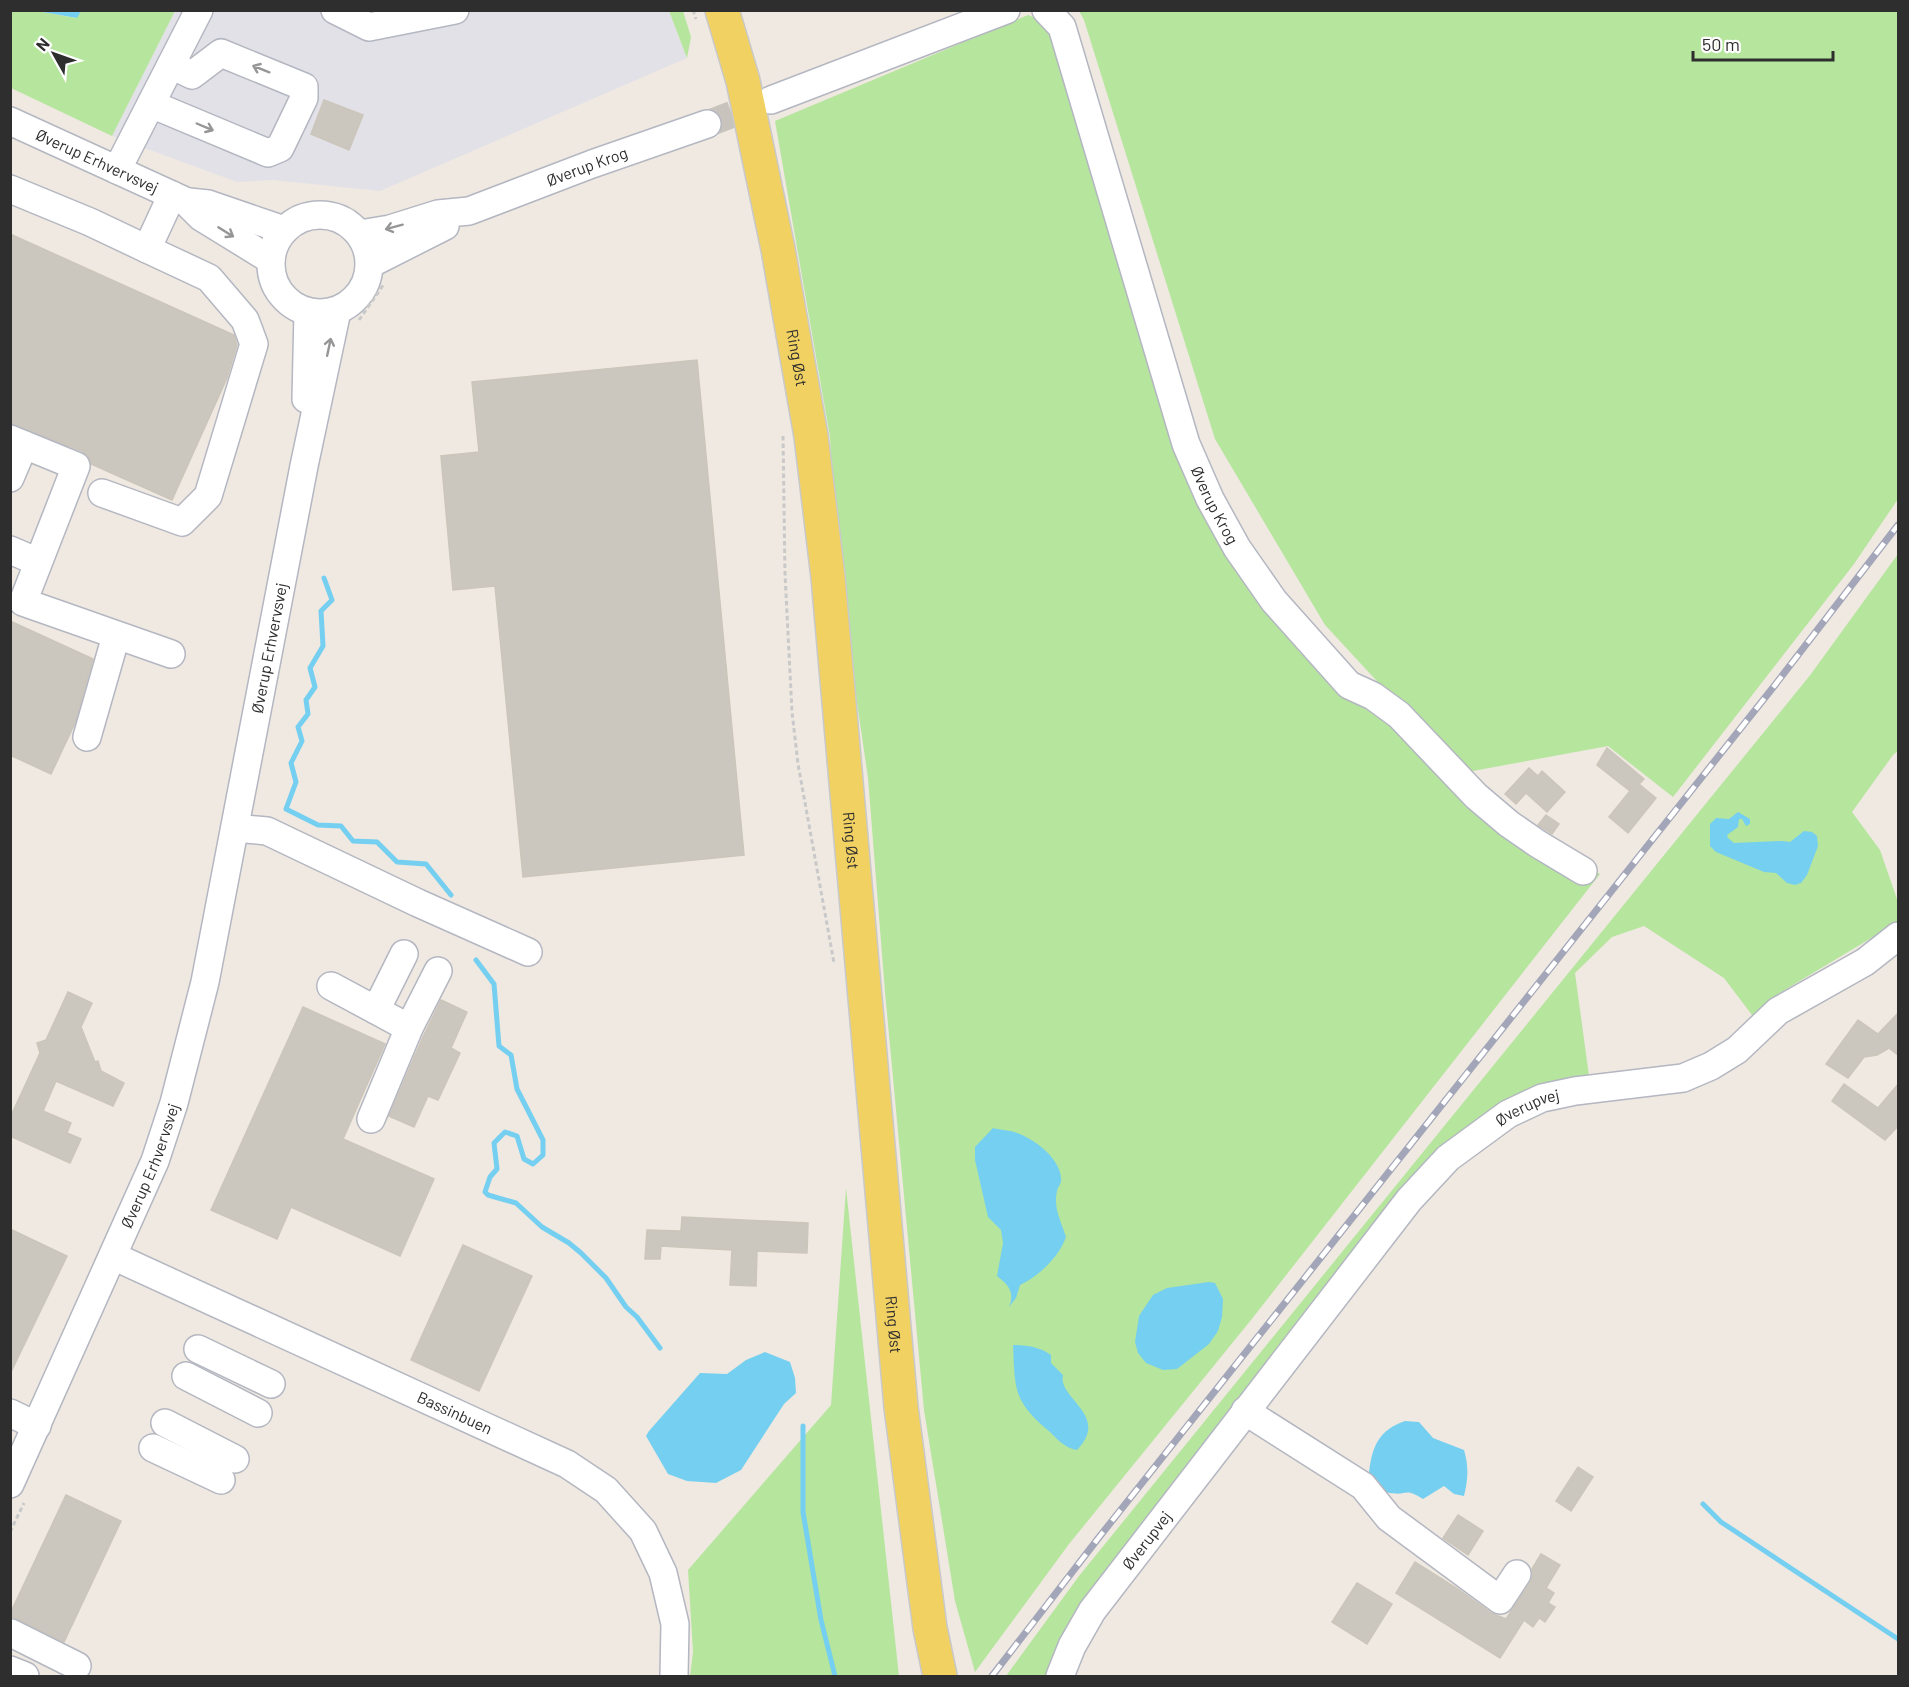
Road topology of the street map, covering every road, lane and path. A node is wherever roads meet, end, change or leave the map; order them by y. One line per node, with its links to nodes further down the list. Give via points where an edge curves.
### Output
1 (199, 10): 8 (street)
2 (335, 10): 3 (street, via 369,27)
3 (455, 10)
4 (693, 10): 7 (path)
5 (1006, 10): 9 (street)
6 (1046, 10): 37 (street, Øverup Krog, via 1062,27 1186,444 1237,548 1274,601 1349,685 1400,715 1476,796 1509,824)
7 (710, 16): 65 (main road, Ring Øst, via 743,81 811,436 828,577 901,1407)
8 (171, 65): 10 (street); 10 (street, one-way to 8, via 268,153 280,148 304,98 304,87 221,53 192,75)
9 (771, 100)
10 (151, 104): 13 (street)
11 (10, 121): 13 (street, Øverup Erhvervsvej)
12 (707, 124): 16 (street, Øverup Krog)
13 (117, 170): 15 (street, Øverup Erhvervsvej)
14 (10, 189): 20 (street)
15 (178, 198): 17 (street, Øverup Erhvervsvej); 20 (street); 21 (street, Øverup Erhvervsvej, one-way to 21)
16 (469, 211): 18 (street, Øverup Krog, one-way to 18, via 438,214); 22 (street, Øverup Krog)
17 (283, 220): 18 (path, via 313,202 383,218); 19 (street, via 331,216 347,222); 21 (street)
18 (390, 229): 19 (street, Øverup Krog)
19 (360, 234): 22 (street)
20 (147, 249): 29 (street, via 209,278 245,320 254,344 208,496 182,522)
21 (270, 260): 23 (street, via 271,274 284,298)
22 (377, 273): 24 (path); 24 (street, via 367,279 350,303)
23 (308, 312): 24 (street); 27 (street, Øverup Erhvervsvej)
24 (346, 317): 27 (street, Øverup Erhvervsvej, one-way to 24)
25 (783, 431): 42 (path, via 792,712)
26 (17, 442): 28 (street); 31 (street, via 76,466)
27 (304, 466): 36 (street, Øverup Erhvervsvej)
28 (10, 478)
29 (102, 493)
30 (10, 550): 31 (street)
31 (38, 562): 32 (street)
32 (17, 599): 33 (street)
33 (116, 636): 34 (street); 35 (street)
34 (171, 654)
35 (87, 737)
36 (235, 828): 39 (street, via 267,831); 47 (street, Øverup Erhvervsvej, via 205,982 174,1102 154,1161)
37 (1583, 871)
38 (1899, 936): 51 (street, Øverupvej, via 1865,962 1778,1011 1737,1050 1711,1066 1683,1078 1542,1098 1508,1114 1476,1136 1448,1158 1409,1200)
39 (528, 952)
40 (404, 954): 44 (street)
41 (438, 971): 45 (street)
42 (836, 973)
43 (331, 986): 44 (street)
44 (376, 1010): 45 (street)
45 (409, 1028): 46 (street)
46 (372, 1119)
47 (113, 1256): 55 (street, Øverup Erhvervsvej); 64 (street, Bassinbuen, via 567,1464 606,1490 643,1531 663,1573 675,1624)
48 (198, 1349): 50 (street)
49 (186, 1376): 53 (street)
50 (271, 1384)
51 (1245, 1410): 59 (street, via 1363,1485 1389,1518 1500,1600); 66 (street, Øverupvej, via 1092,1611)
52 (10, 1413): 55 (street)
53 (258, 1413)
54 (165, 1423): 56 (street, via 228,1469)
55 (37, 1426): 57 (street, Øverup Erhvervsvej)
56 (153, 1448)
57 (18, 1492): 58 (path)
58 (10, 1532)
59 (1517, 1574)
60 (11, 1633): 61 (street)
61 (77, 1666)
62 (10, 1670): 63 (street)
63 (25, 1677)
64 (674, 1677)
65 (940, 1677)
66 (1060, 1677)

